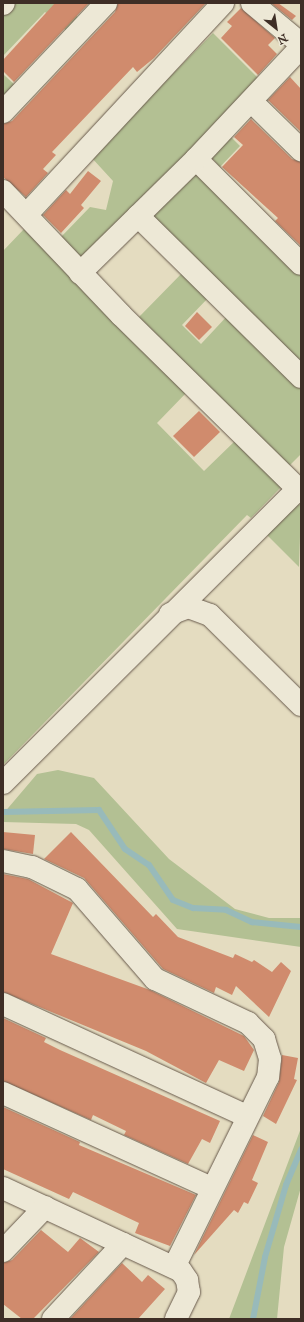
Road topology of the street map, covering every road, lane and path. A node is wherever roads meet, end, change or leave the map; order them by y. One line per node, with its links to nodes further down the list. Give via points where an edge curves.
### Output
1 (106, 3): 6 (street)
2 (223, 3): 10 (street)
3 (252, 3): 4 (street)
4 (301, 45): 5 (street)
5 (252, 102): 7 (street); 8 (street)
6 (3, 112)
7 (301, 150)
8 (196, 159): 11 (street); 12 (street)
9 (3, 191): 10 (street)
10 (27, 214): 13 (street)
11 (138, 216): 13 (street); 14 (street)
12 (301, 264)
13 (80, 273): 15 (street)
14 (301, 377)
15 (299, 491): 16 (street)
16 (169, 615): 17 (street, via 188,607 210,615); 18 (street)
17 (299, 699)
18 (3, 783)
19 (3, 861): 22 (street, via 32,867 77,889 155,979 261,1032 269,1053 270,1072)
20 (3, 1004): 22 (street)
21 (3, 1093): 24 (street)
22 (247, 1116): 24 (street)
23 (3, 1188): 25 (street)
24 (211, 1188): 28 (street)
25 (44, 1207): 26 (street); 27 (street)
26 (123, 1244): 28 (street); 29 (street)
27 (3, 1251)
28 (174, 1267): 30 (street, via 184,1275 189,1286 186,1301)
29 (53, 1319)
30 (176, 1319)

